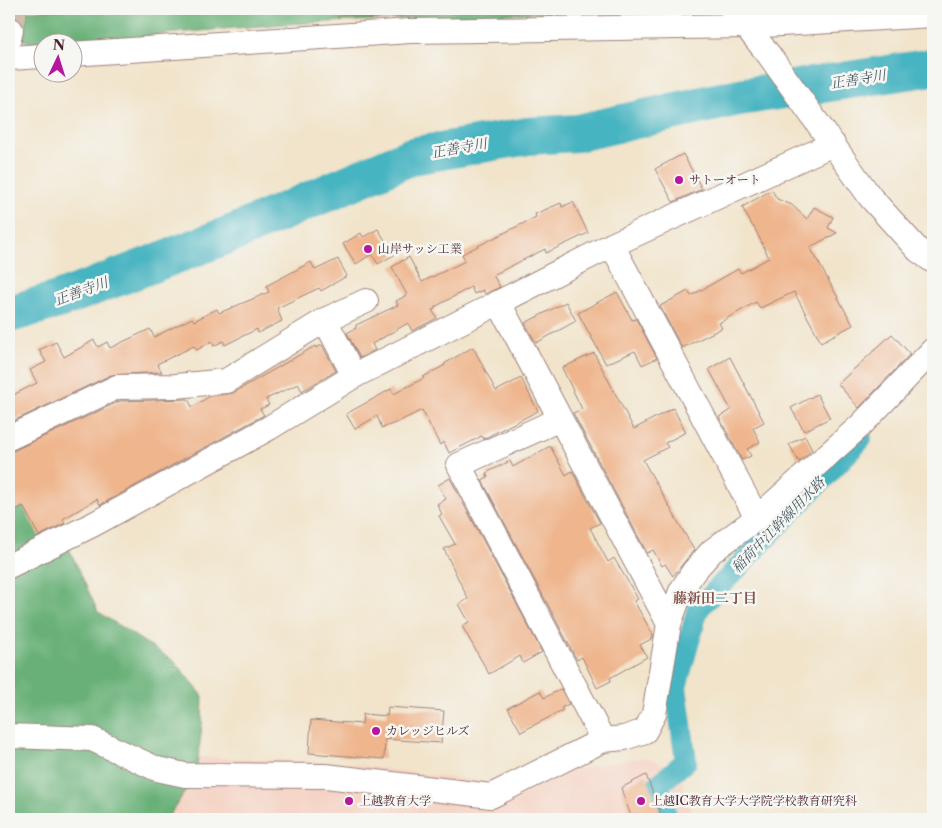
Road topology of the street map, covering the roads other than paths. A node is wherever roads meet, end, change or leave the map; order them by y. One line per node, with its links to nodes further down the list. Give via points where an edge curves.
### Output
1 (933, 15): 2 (street)
2 (738, 17): 3 (street, via 410,31); 6 (street)
3 (82, 53)
4 (32, 57): 5 (street)
5 (9, 58)
6 (833, 144): 7 (street); 8 (street, via 872,198 918,250)
7 (612, 245): 10 (street); 16 (street)
8 (933, 261)
9 (366, 301): 11 (street)
10 (499, 303): 13 (street); 14 (street)
11 (325, 320): 13 (street); 15 (street, via 226,380 176,386 118,387)
12 (933, 350): 16 (street, via 860,426)
13 (354, 376): 17 (street, via 269,428 94,524)
14 (560, 419): 18 (street); 20 (street, via 459,465)
15 (9, 438)
16 (758, 518): 18 (street, via 712,551 694,571 681,591)
17 (9, 566)
18 (669, 624): 20 (street, via 654,714 645,731)
19 (9, 736): 20 (street, via 92,739 157,769 184,775 326,776 491,796)
20 (604, 740)

